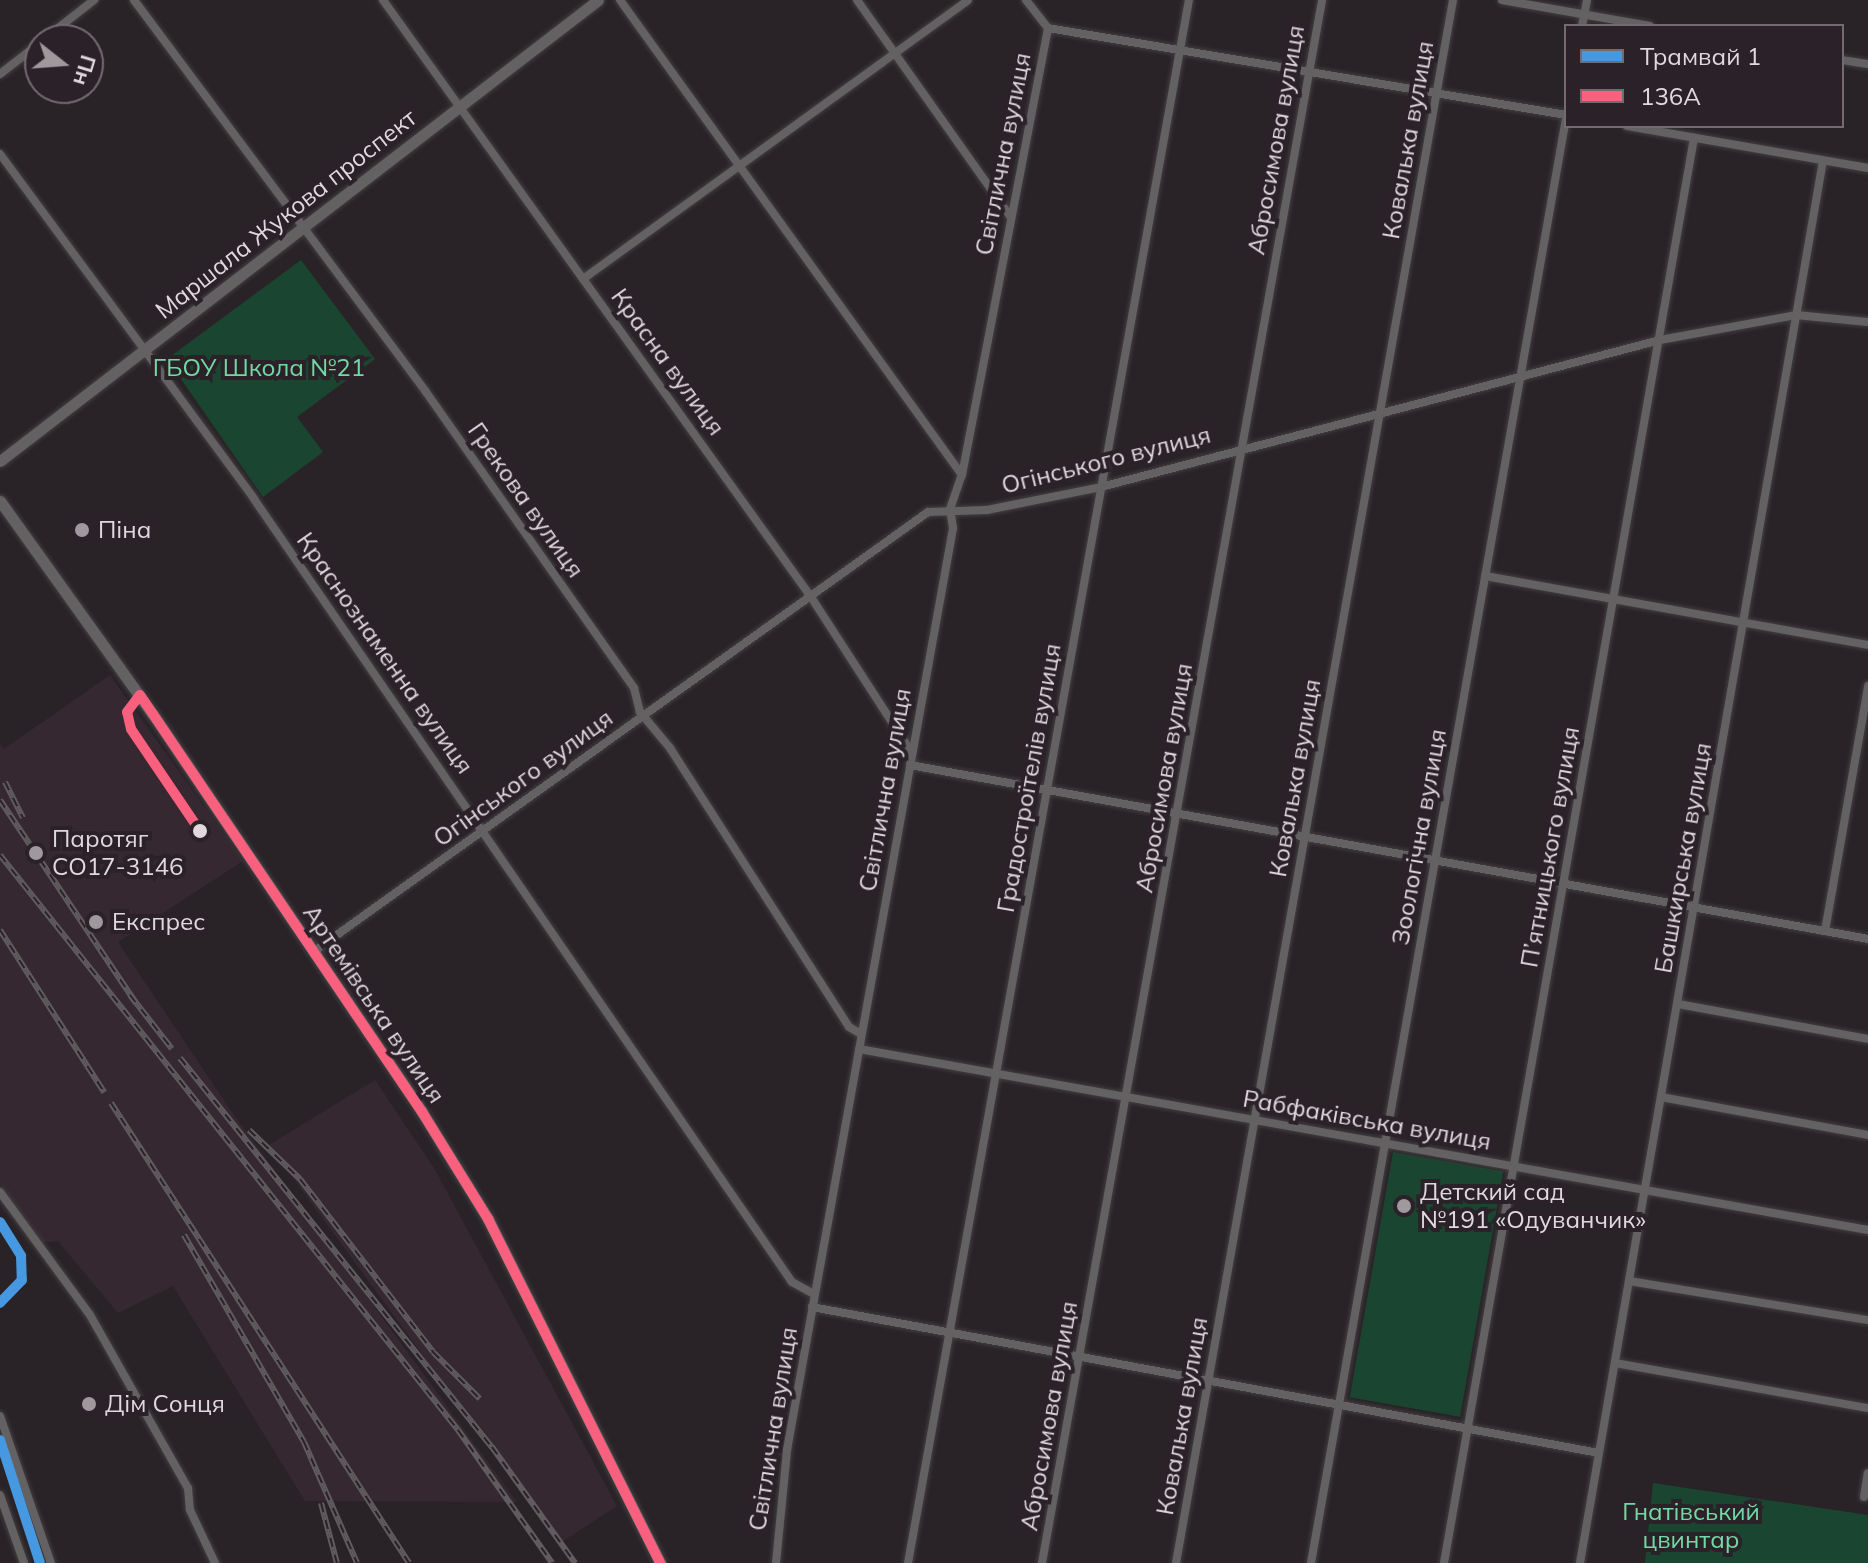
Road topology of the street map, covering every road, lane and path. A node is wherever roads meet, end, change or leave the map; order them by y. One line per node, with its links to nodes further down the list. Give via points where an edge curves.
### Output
1 (94, 0): 15 (street)
2 (134, 0): 37 (street, Грекова вулиця)
3 (383, 0): 27 (street, Красна вулиця)
4 (598, 0): 27 (main road, Маршала Жукова проспект)
5 (620, 0): 34 (street)
6 (857, 0): 20 (street)
7 (968, 0): 20 (street)
8 (1026, 0): 18 (street)
9 (1189, 0): 19 (street, Градостроїтелiв вулиця)
10 (1322, 0): 24 (street, Абросимова вулиця)
11 (1453, 0): 26 (street, Ковалька вулиця)
12 (1502, 0): 14 (street)
13 (1587, 0): 14 (street)
14 (1584, 14): 16 (street); 17 (street)
15 (64, 24)
16 (1582, 24)
17 (1639, 24)
18 (1048, 28): 19 (street); 36 (street, Світлична вулиця)
19 (1180, 48): 24 (street); 48 (street, Градостроїтелiв вулиця)
20 (894, 53): 34 (street); 36 (street)
21 (24, 55): 25 (street)
22 (1844, 60): 23 (street)
23 (1868, 64)
24 (1307, 70): 26 (street); 45 (street, Абросимова вулиця)
25 (0, 74)
26 (1437, 92): 28 (street); 44 (street, Ковалька вулиця)
27 (461, 106): 37 (main road, Маршала Жукова проспект); 38 (street, Красна вулиця)
28 (1564, 116)
29 (1564, 128): 43 (street, Зоологічна вулиця)
30 (1638, 128): 31 (street)
31 (1694, 138): 33 (street); 41 (street, П’ятницького вулиця)
32 (0, 154): 42 (street, Краснознаменна вулиця)
33 (1823, 161): 35 (street); 39 (street, Башкирська вулиця)
34 (739, 164): 38 (street); 47 (street)
35 (1868, 168)
36 (1010, 216): 47 (street, Світлична вулиця)
37 (304, 228): 42 (main road, Маршала Жукова проспект); 57 (street, Грекова вулиця, via 634,688)
38 (583, 279): 52 (street, Красна вулиця)
39 (1796, 315): 40 (street, Огінського вулиця); 41 (street, Огінського вулиця); 54 (street, Башкирська вулиця)
40 (1868, 322)
41 (1660, 340): 43 (street, Огінського вулиця); 53 (street, П’ятницького вулиця)
42 (147, 349): 46 (main road, Маршала Жукова проспект); 62 (street, Краснознаменна вулиця)
43 (1521, 376): 44 (street, Огінського вулиця); 51 (street, Зоологічна вулиця)
44 (1380, 411): 45 (street, Огінського вулиця); 63 (street, Ковалька вулиця)
45 (1242, 447): 48 (street, Огінського вулиця); 61 (street, Абросимова вулиця)
46 (0, 461)
47 (962, 475): 50 (street, Світлична вулиця)
48 (1101, 487): 50 (street, Огінського вулиця, via 987,510); 60 (street, Градостроїтелiв вулиця)
49 (0, 501): 69 (main road, Артемівська вулиця, via 140,695)
50 (950, 509): 52 (street, Огінського вулиця, via 928,512); 58 (street, Світлична вулиця, via 953,528)
51 (1485, 576): 53 (street); 64 (street, Зоологічна вулиця)
52 (811, 597): 57 (street, Огінського вулиця); 58 (street, Красна вулиця)
53 (1614, 600): 54 (street); 65 (street, П’ятницького вулиця)
54 (1744, 623): 55 (street); 66 (street, Башкирська вулиця)
55 (1868, 645)
56 (1868, 686): 67 (street)
57 (643, 716): 62 (street, Огінського вулиця); 71 (street, Грекова вулиця, via 670,748 849,1027)
58 (912, 753): 59 (street, Світлична вулиця)
59 (910, 765): 60 (street); 71 (street, Світлична вулиця)
60 (1047, 790): 61 (street); 74 (street, Градостроїтелiв вулиця)
61 (1178, 813): 63 (street); 76 (street, Абросимова вулиця)
62 (482, 828): 69 (street, Огінського вулиця, via 475,839); 85 (street, Краснознаменна вулиця, via 792,1282)
63 (1305, 837): 64 (street); 77 (street, Ковалька вулиця)
64 (1435, 860): 65 (street); 79 (street, Зоологічна вулиця)
65 (1563, 883): 66 (street); 80 (street, П’ятницького вулиця)
66 (1695, 907): 67 (street); 70 (street, Башкирська вулиця)
67 (1825, 931): 68 (street)
68 (1868, 939)
69 (313, 952): 103 (main road, Артемівська вулиця, via 488,1219)
70 (1678, 1004): 72 (street); 75 (street, Башкирська вулиця)
71 (861, 1034): 73 (street, Світлична вулиця)
72 (1868, 1039)
73 (859, 1049): 74 (street, Рабфаківська вулиця); 85 (street, Світлична вулиця)
74 (996, 1074): 76 (street, Рабфаківська вулиця); 88 (street, Градостроїтелiв вулиця)
75 (1661, 1097): 78 (street); 81 (street, Башкирська вулиця)
76 (1128, 1098): 77 (street, Рабфаківська вулиця); 89 (street, Абросимова вулиця)
77 (1255, 1120): 79 (street, Рабфаківська вулиця); 91 (street, Ковалька вулиця)
78 (1868, 1135)
79 (1385, 1144): 80 (street, Рабфаківська вулиця); 92 (street, Зоологічна вулиця)
80 (1513, 1167): 81 (street, Рабфаківська вулиця); 95 (street, П’ятницького вулиця)
81 (1646, 1191): 83 (street, Рабфаківська вулиця); 84 (street, Башкирська вулиця)
82 (0, 1192): 102 (street, via 90,1315 188,1488 190,1510)
83 (1868, 1230)
84 (1629, 1281): 87 (street); 90 (street, Башкирська вулиця)
85 (814, 1294): 86 (street, Світлична вулиця)
86 (812, 1307): 88 (street); 104 (street, Світлична вулиця, via 787,1450)
87 (1868, 1320)
88 (949, 1332): 89 (street); 105 (street, Градостроїтелiв вулиця)
89 (1080, 1356): 91 (street); 106 (street, Абросимова вулиця)
90 (1615, 1363): 93 (street); 96 (street, Башкирська вулиця)
91 (1209, 1380): 92 (street); 107 (street, Ковалька вулиця)
92 (1338, 1405): 95 (street); 108 (street, Зоологічна вулиця)
93 (1868, 1408)
94 (0, 1416): 101 (street)
95 (1468, 1429): 96 (street); 109 (street, П’ятницького вулиця)
96 (1599, 1453): 110 (street, Башкирська вулиця)
97 (1868, 1473): 99 (street)
98 (0, 1495): 100 (street)
99 (1864, 1497)
100 (24, 1563)
101 (51, 1563)
102 (215, 1563)
103 (660, 1563)
104 (776, 1563)
105 (908, 1563)
106 (1042, 1563)
107 (1176, 1563)
108 (1311, 1563)
109 (1444, 1563)
110 (1580, 1563)

